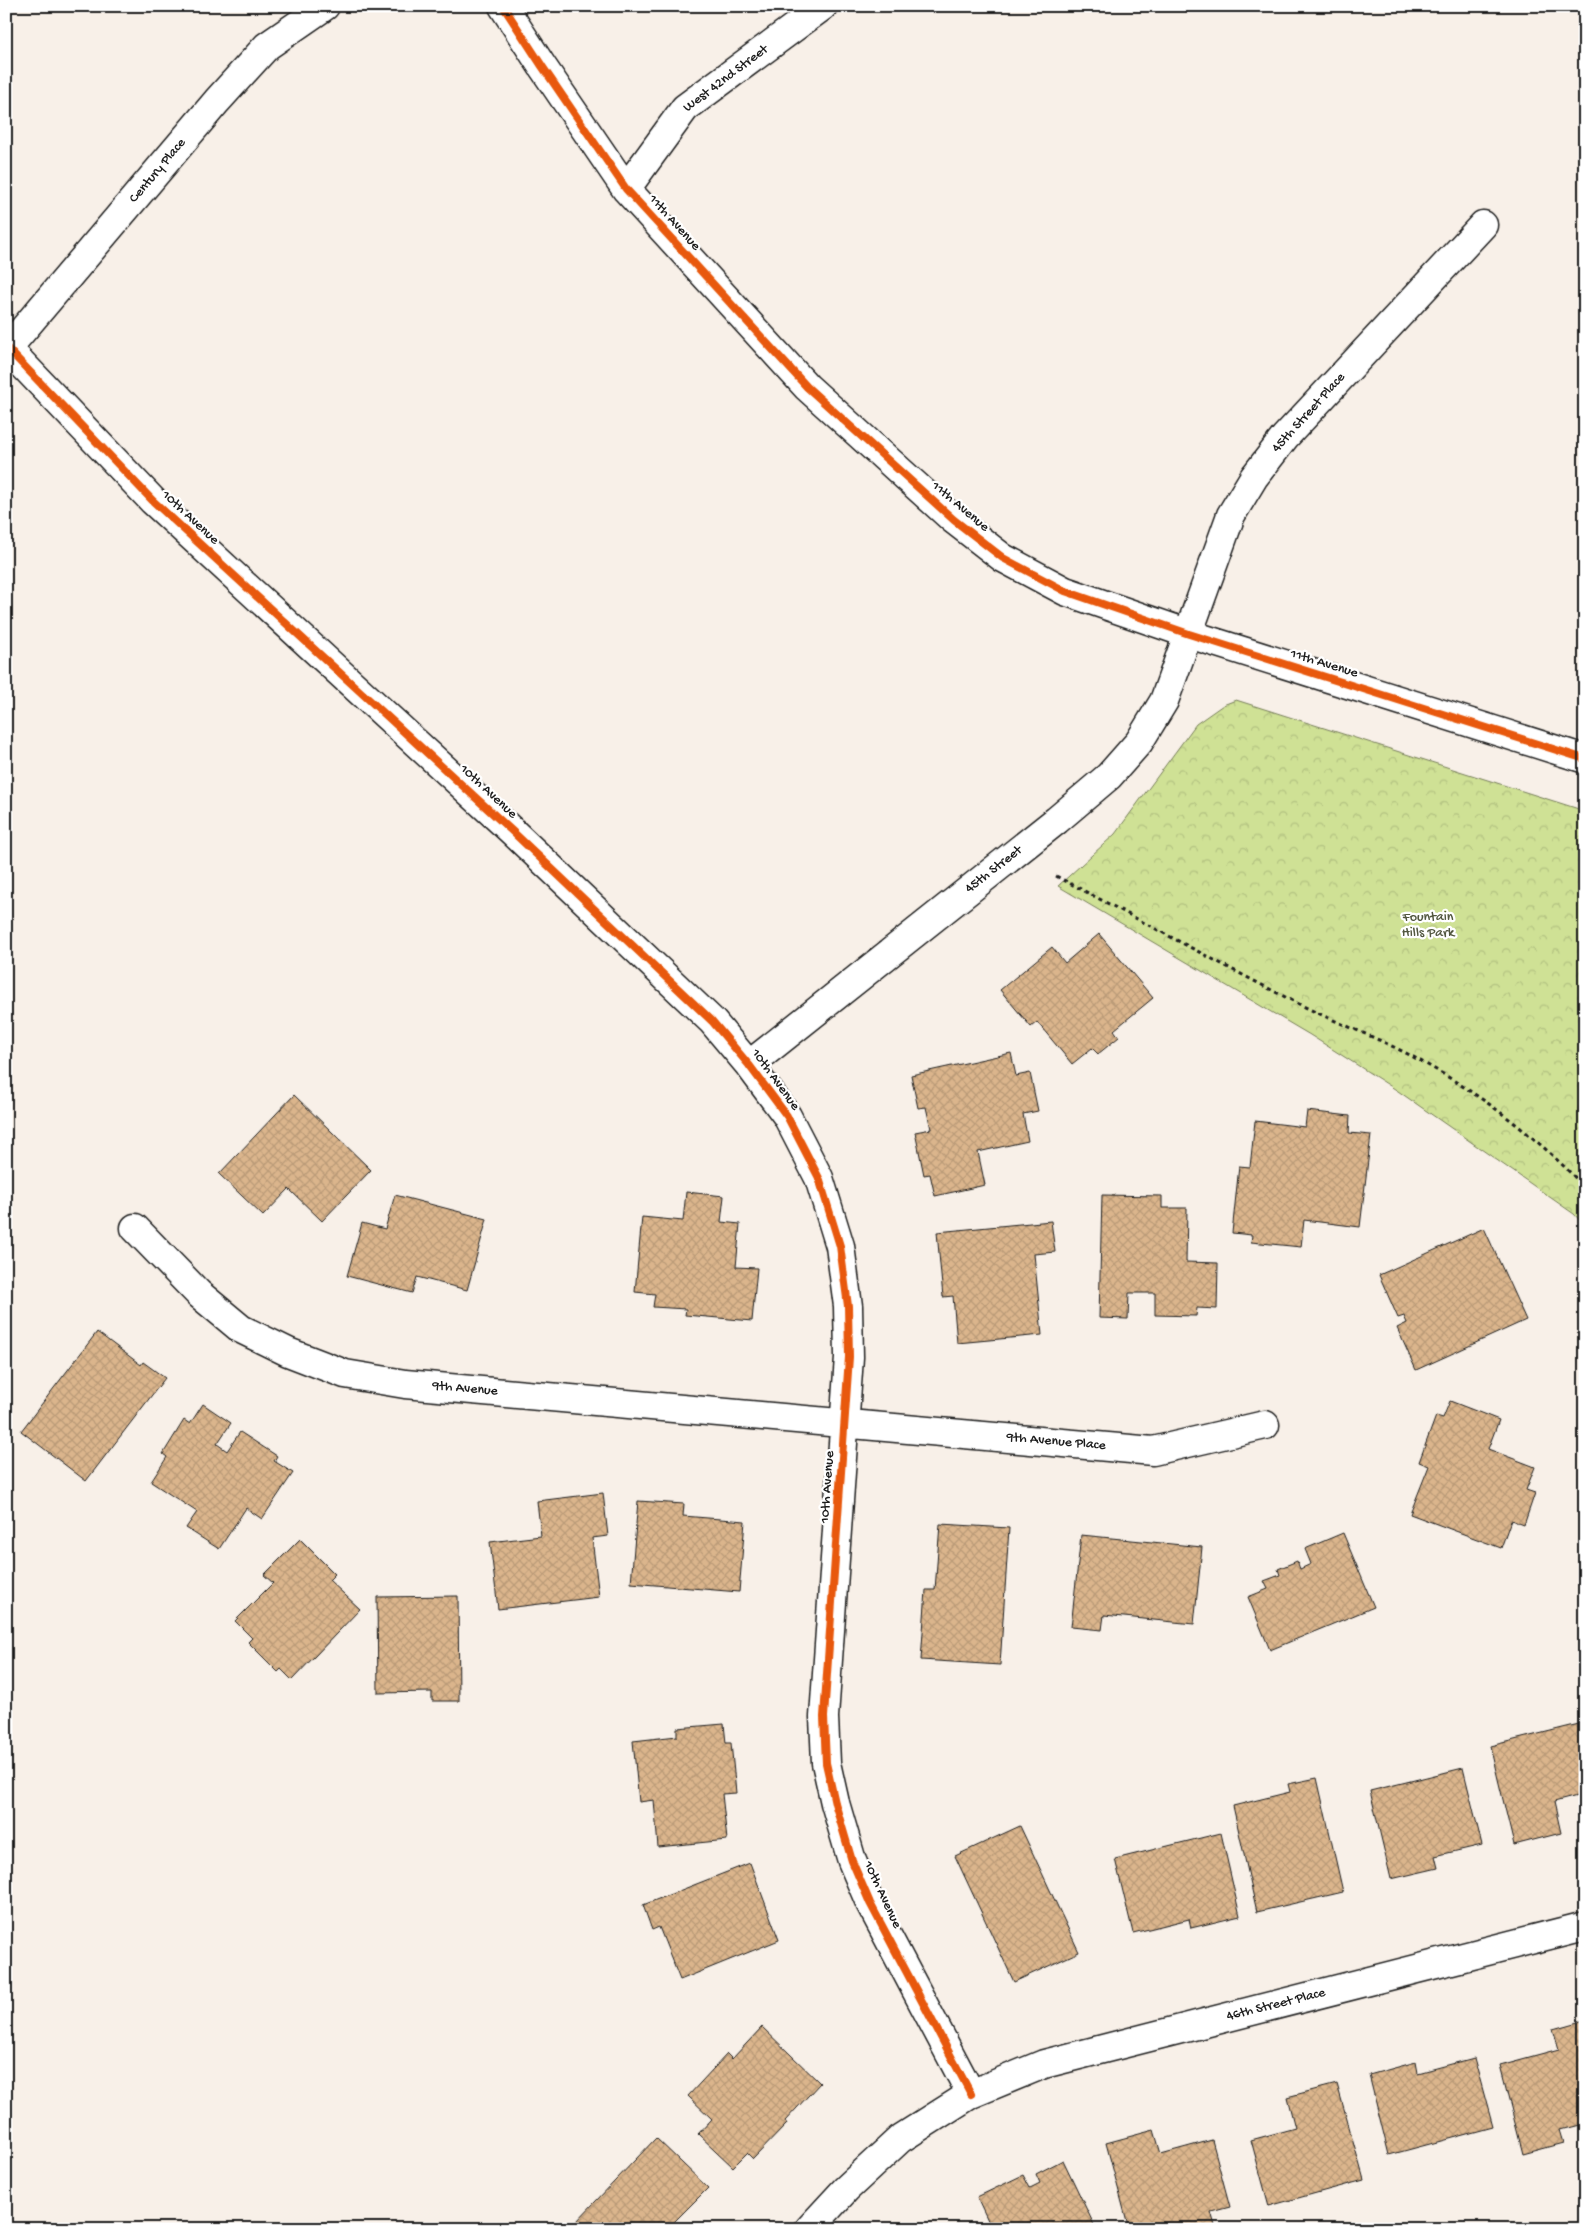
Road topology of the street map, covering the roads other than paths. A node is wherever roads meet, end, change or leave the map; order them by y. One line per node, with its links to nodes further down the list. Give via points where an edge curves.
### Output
1 (325, 6): 6 (street, Century Place, via 267,46)
2 (504, 6): 4 (street, 11th Avenue)
3 (823, 6): 4 (street, West 42nd Street, via 685,108)
4 (626, 189): 7 (street, 11th Avenue, via 806,386 954,520 1003,558 1065,591)
5 (1483, 225): 7 (street, 45th Street Place, via 1285,437 1254,476 1231,516)
6 (7, 350): 9 (street, 10th Avenue, via 153,501 513,832 712,1021)
7 (1189, 634): 8 (street, 11th Avenue); 9 (street, 45th Street, via 1164,701 1139,742 1109,776)
8 (1585, 759)
9 (749, 1064): 11 (street, 10th Avenue, via 787,1116 819,1178 840,1246 848,1306)
10 (135, 1228): 11 (street, 9th Avenue, via 199,1294 241,1329 345,1374 405,1384)
11 (845, 1423): 12 (street, 9th Avenue Place, via 1154,1451); 14 (street, 10th Avenue, via 824,1717 826,1763 852,1861 870,1903)
12 (1265, 1425)
13 (1585, 1926): 14 (street, 46th Street Place, via 1044,2064)
14 (971, 2094): 15 (street, 46th Street Place, via 900,2139)
15 (809, 2229)

